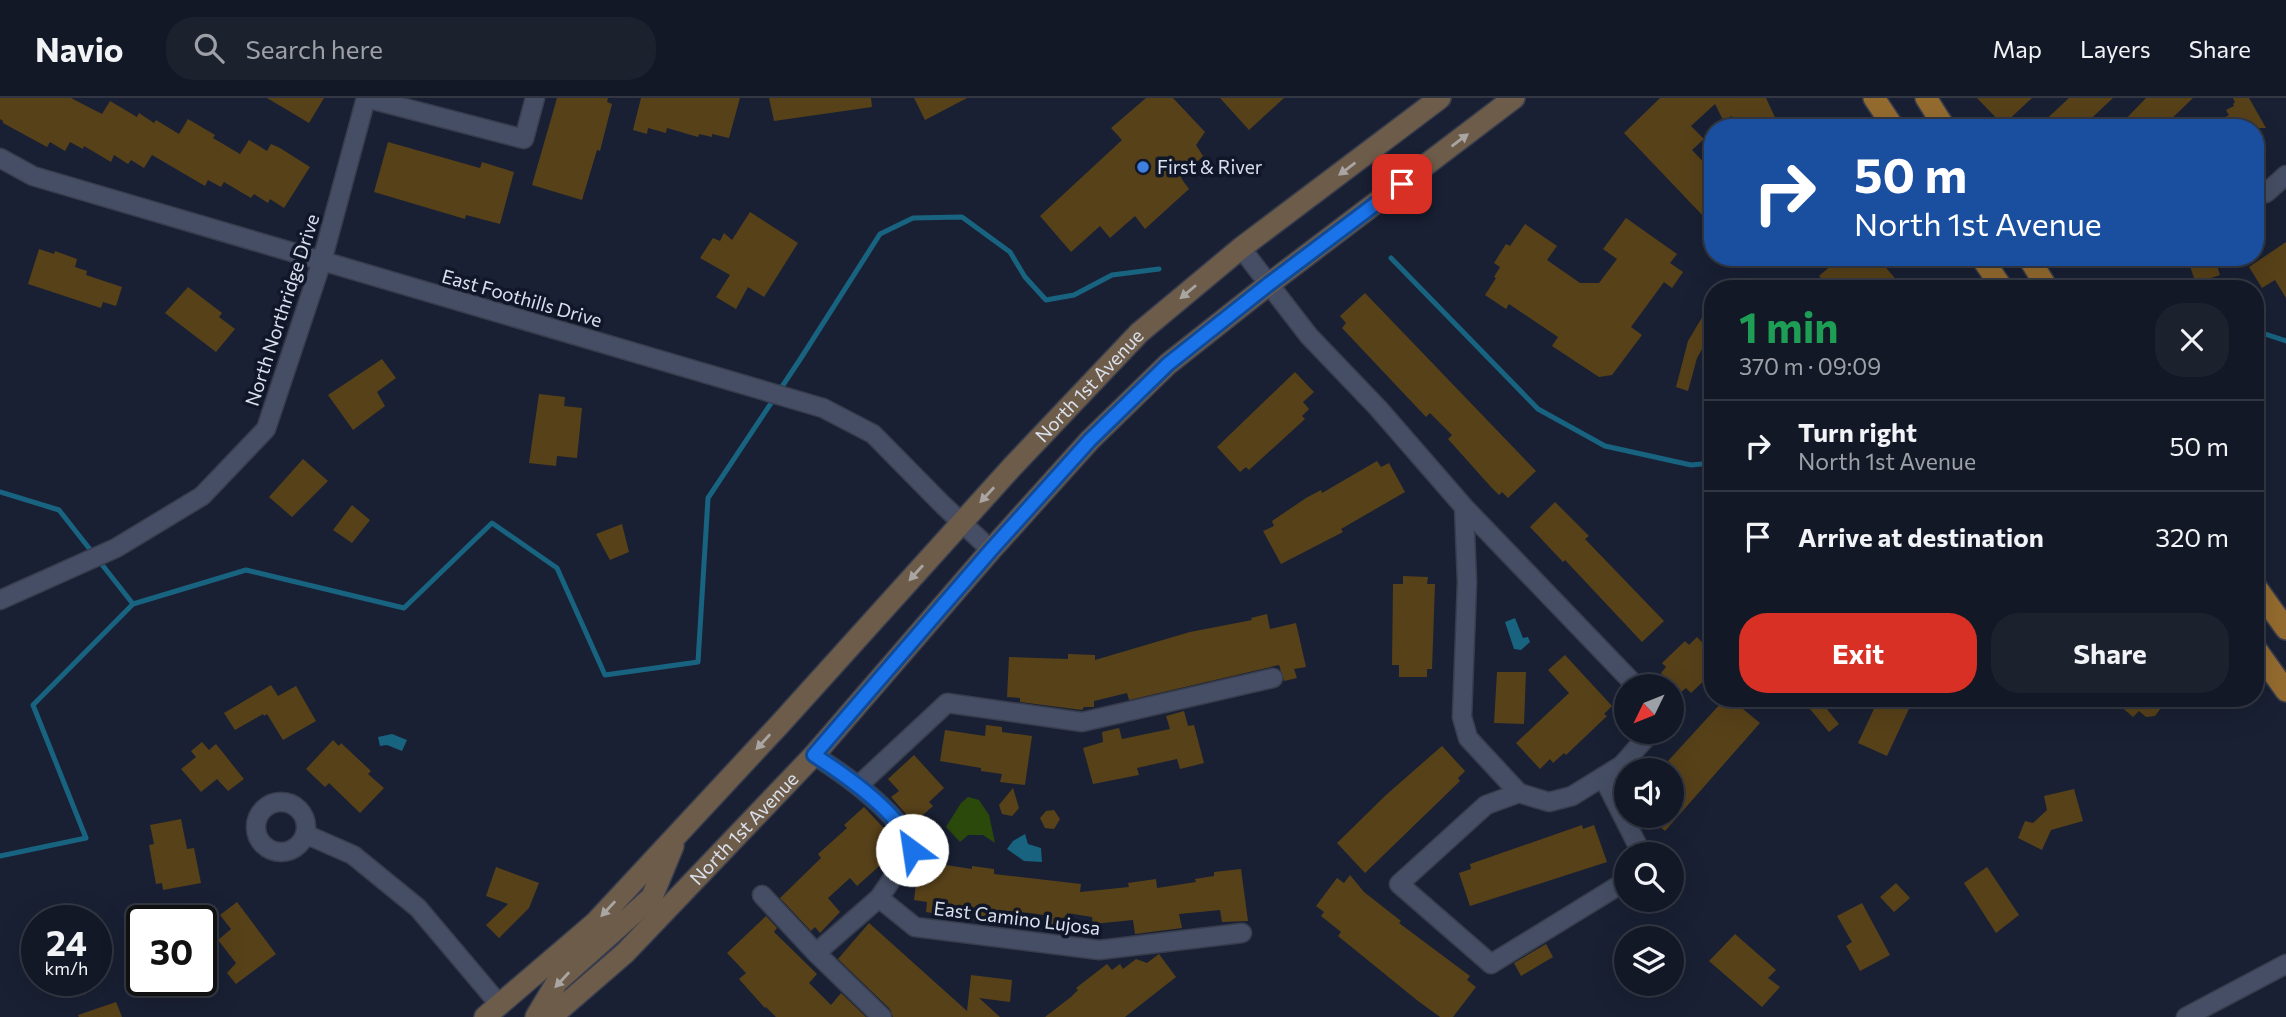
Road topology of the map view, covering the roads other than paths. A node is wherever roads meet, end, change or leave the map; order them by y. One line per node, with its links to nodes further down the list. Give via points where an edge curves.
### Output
1 (366, 98): 2 (street, via 524,139); 13 (street, North Northridge Drive)
2 (535, 98)
3 (1440, 98): 12 (main road, North 1st Avenue, one-way to 12)
4 (1514, 98): 14 (main road, North 1st Avenue, one-way to 4)
5 (1874, 98): 7 (main road)
6 (1926, 98): 8 (main road)
7 (1888, 119)
8 (1939, 119)
9 (0, 158): 13 (street, East Foothills Drive, via 33,176)
10 (2286, 175): 11 (street)
11 (2266, 194)
12 (1241, 248): 14 (street); 16 (main road, North 1st Avenue, one-way to 16, via 1139,333)
13 (322, 261): 16 (street, East Foothills Drive, via 823,408 873,434); 19 (street, North Northridge Drive, via 266,429 202,496 116,548)
14 (1269, 284): 15 (street, via 1309,336); 17 (main road, North 1st Avenue, via 1168,364 1090,440)
15 (1464, 507): 22 (street); 29 (street, via 1467,582 1462,717 1468,738)
16 (961, 523): 17 (street, East Foothills Drive); 31 (main road, North 1st Avenue, one-way to 31)
17 (991, 550): 26 (main road, North 1st Avenue)
18 (2264, 598): 20 (main road)
19 (0, 600)
20 (2286, 629)
21 (2264, 660): 24 (main road)
22 (1624, 674)
23 (1273, 678): 28 (street, via 1083,722 947,703)
24 (2286, 691)
25 (1640, 744): 27 (street, via 1622,765)
26 (814, 755): 28 (street); 41 (main road, North 1st Avenue, via 625,953)
27 (1603, 777): 29 (street, via 1572,796 1549,802); 32 (street)
28 (859, 785): 35 (street, via 909,836 912,850)
29 (1519, 793): 33 (street, via 1486,804 1399,884 1491,964)
30 (305, 834): 39 (street, via 353,855 418,908)
31 (678, 834): 39 (main road, North 1st Avenue, one-way to 39, via 596,922); 40 (main road, one-way to 40, via 652,897 557,982)
32 (1636, 842)
33 (1614, 888)
34 (762, 895): 37 (street)
35 (879, 898): 36 (street, East Camino Lujosa, via 915,927 1099,950); 37 (street)
36 (1242, 933)
37 (816, 953): 42 (street)
38 (2286, 964): 43 (street)
39 (492, 1010)
40 (536, 1017)
41 (551, 1017)
42 (882, 1017)
43 (2186, 1017)

